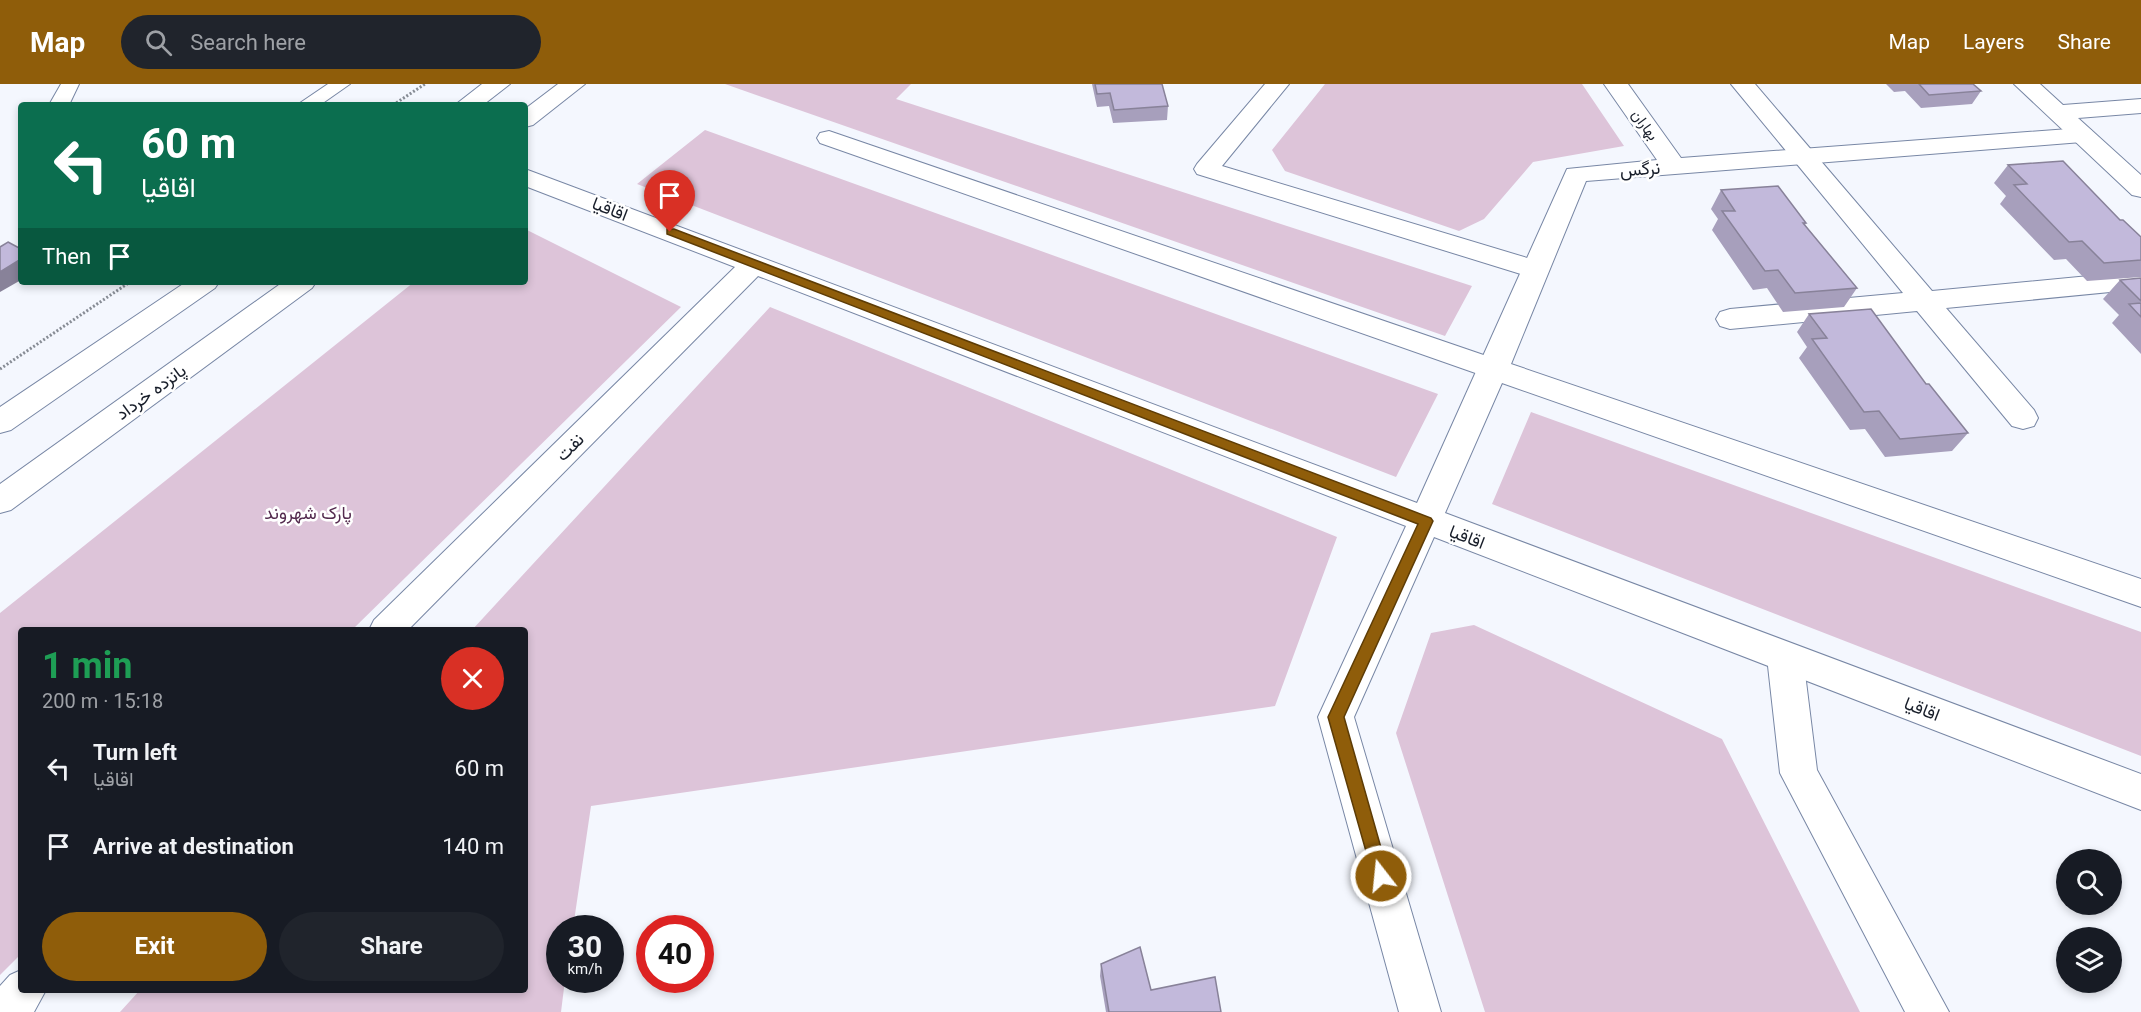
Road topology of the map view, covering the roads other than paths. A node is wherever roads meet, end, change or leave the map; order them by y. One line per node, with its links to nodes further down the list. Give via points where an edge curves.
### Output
1 (70, 84): 9 (lane)
2 (341, 84): 10 (lane)
3 (498, 84): 11 (street)
4 (573, 84): 14 (street)
5 (1277, 84): 22 (street, via 1206,169)
6 (1616, 84): 18 (street, بهاران)
7 (1743, 84): 17 (street)
8 (2026, 84): 13 (street)
9 (61, 102)
10 (312, 102)
11 (471, 102)
12 (2141, 106): 13 (street)
13 (2058, 113): 15 (street)
14 (528, 118)
15 (2082, 135): 17 (street, نرگس); 20 (street)
16 (828, 138): 28 (street)
17 (1804, 156): 18 (street, نرگس); 26 (street)
18 (1674, 166): 22 (street, نرگس, via 1576,174)
19 (528, 178): 21 (street, اقاقیا)
20 (2141, 189)
21 (754, 264): 32 (street, اقاقیا); 34 (street, نفت)
22 (1534, 269): 28 (street, نرگس)
23 (2141, 280): 26 (street)
24 (202, 285): 30 (street)
25 (299, 285): 31 (street, پانزده خرداد)
26 (1924, 301): 27 (street); 29 (street)
27 (1730, 319)
28 (1494, 369): 32 (street, نرگس); 33 (street)
29 (2023, 418)
30 (0, 422)
31 (0, 501)
32 (1426, 521): 35 (street, اقاقیا); 39 (street, نرگس, via 1336,717)
33 (2141, 593)
34 (389, 627)
35 (1785, 657): 36 (street, اقاقیا); 40 (street, via 1799,773)
36 (2141, 792)
37 (22, 993): 38 (street)
38 (5, 1012)
39 (1420, 1012)
40 (1928, 1012)

